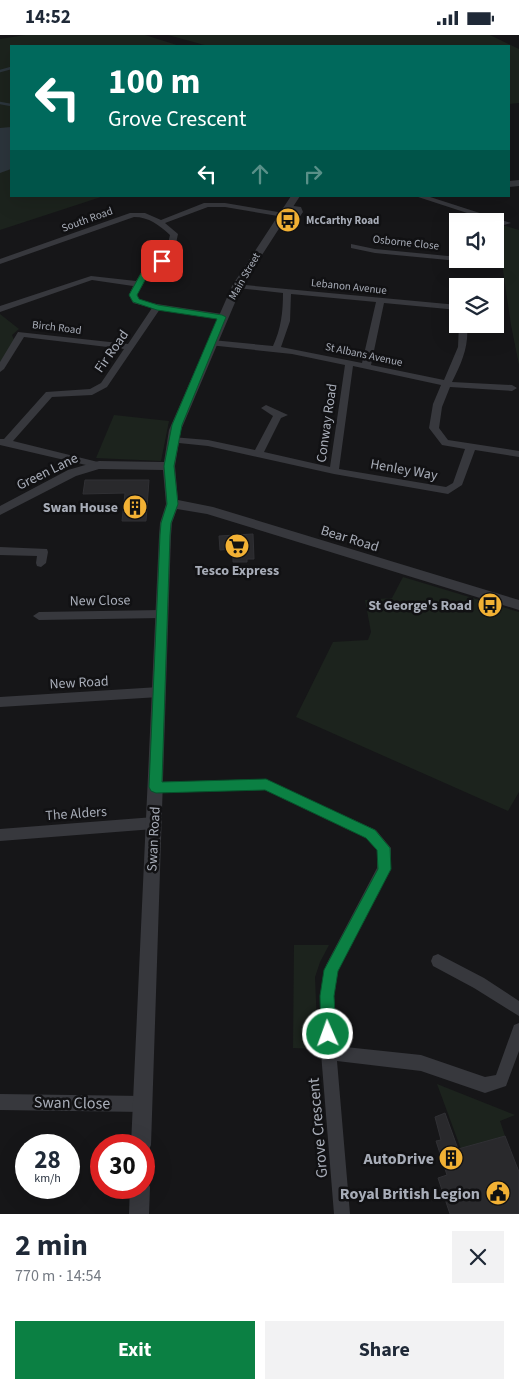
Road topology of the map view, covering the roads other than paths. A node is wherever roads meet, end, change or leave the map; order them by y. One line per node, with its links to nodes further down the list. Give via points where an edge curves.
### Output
1 (295, 197): 3 (street, Main Street)
2 (420, 197): 5 (street, via 465,216)
3 (284, 215): 4 (street, via 207,205); 10 (street, Main Street)
4 (160, 222): 8 (street, South Road, via 146,214 133,215); 9 (street, via 174,234 172,248 162,261 148,268)
5 (507, 223)
6 (354, 245): 7 (street, Osborne Close, via 375,251)
7 (449, 258)
8 (0, 261)
9 (138, 283): 13 (street, via 133,295 136,301); 15 (street, via 91,279)
10 (237, 286): 11 (street, Lebanon Avenue); 16 (street, Main Street)
11 (287, 291): 12 (street, Lebanon Avenue); 20 (street, via 285,330)
12 (380, 302): 14 (street, Lebanon Avenue); 22 (street)
13 (157, 307): 16 (street); 19 (street, Fir Road)
14 (449, 307)
15 (0, 309)
16 (222, 317): 18 (street, Main Street)
17 (464, 333): 24 (street, via 461,357)
18 (212, 343): 20 (street, St Albans Avenue); 27 (street, Main Street)
19 (131, 347): 23 (street, Birch Road, via 21,334); 28 (street, Fir Road, via 104,385 92,392 49,394)
20 (276, 349): 21 (street, St Albans Avenue)
21 (350, 362): 22 (street, St Albans Avenue); 35 (street, Conway Road)
22 (366, 366): 24 (street, St Albans Avenue)
23 (0, 369)
24 (446, 384): 25 (street, St Albans Avenue); 29 (street, via 438,403 434,428 445,443)
25 (512, 387)
26 (266, 408): 30 (street, via 281,415)
27 (172, 440): 30 (street, Conway Road); 34 (street, Main Street)
28 (3, 442): 32 (street)
29 (471, 447): 31 (street); 35 (street, Henley Way, via 457,485 448,491)
30 (259, 453): 35 (street, Conway Road)
31 (519, 454)
32 (61, 457): 33 (street); 36 (street)
33 (99, 465): 34 (street, Green Lane); 36 (street, Green Lane)
34 (169, 466): 37 (street, Main Street)
35 (334, 471)
36 (72, 473): 38 (street, Green Lane)
37 (172, 504): 41 (street, Bear Road, via 209,510); 42 (street, Swan Road, via 166,523)
38 (0, 511)
39 (46, 541): 40 (street, via 42,558)
40 (0, 551)
41 (519, 605)
42 (162, 614): 43 (street, New Close); 44 (street, Swan Road)
43 (39, 616)
44 (159, 693): 45 (street, New Road); 46 (street, Swan Road)
45 (0, 702)
46 (156, 787): 47 (street, Swan Road); 52 (street, Grove Crescent, via 266,785 371,834 384,848 384,869 331,970 327,996)
47 (154, 823): 48 (street, The Alders); 54 (street, Swan Road)
48 (0, 835)
49 (438, 961): 50 (street)
50 (519, 1009)
51 (519, 1030): 52 (street, via 501,1081 485,1085 421,1063)
52 (329, 1053): 58 (street, Grove Crescent)
53 (0, 1102): 54 (street, Swan Close)
54 (143, 1104): 55 (street, Swan Road)
55 (142, 1134)
56 (139, 1199): 57 (street)
57 (138, 1214)
58 (342, 1214)

